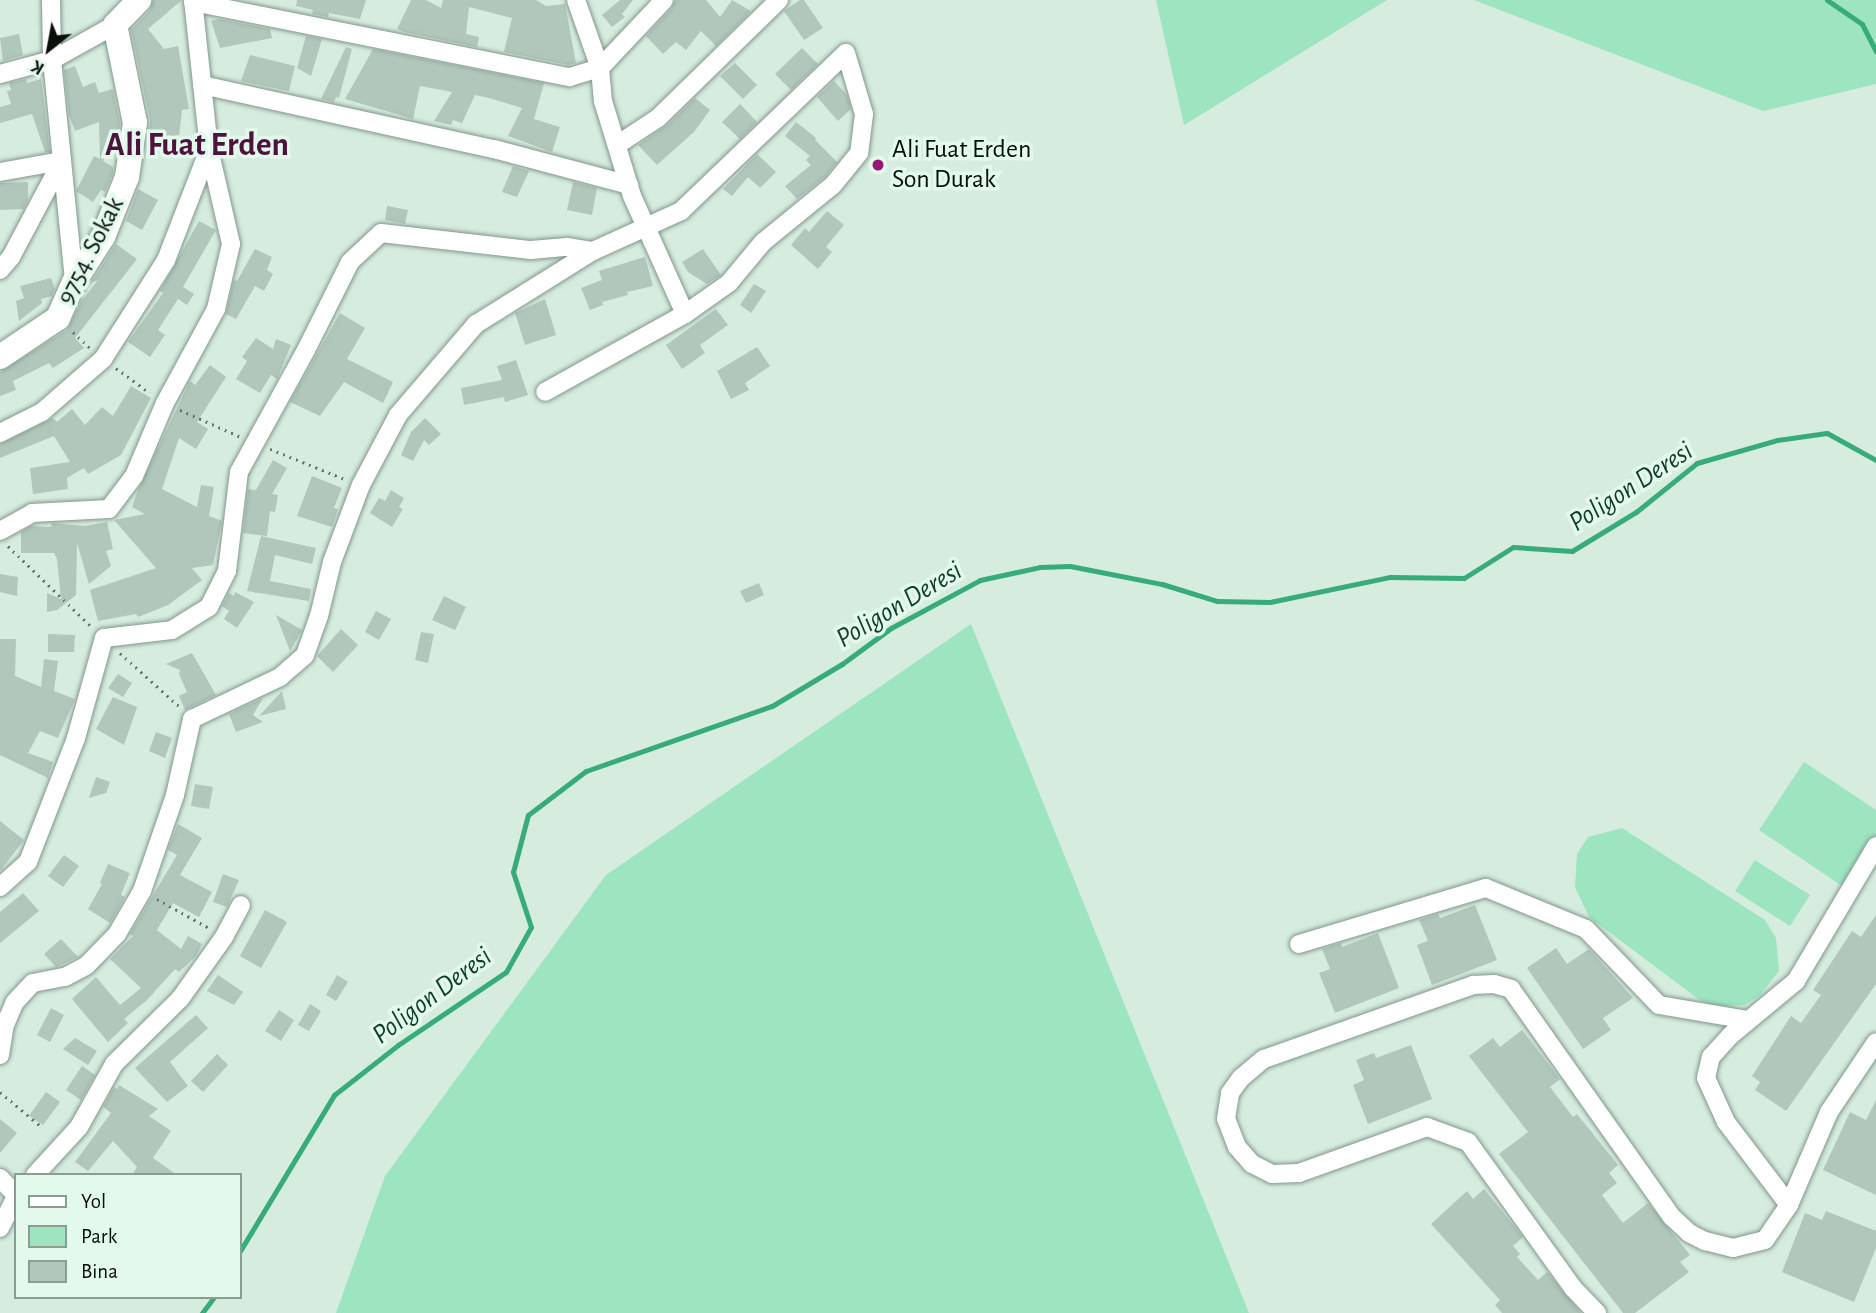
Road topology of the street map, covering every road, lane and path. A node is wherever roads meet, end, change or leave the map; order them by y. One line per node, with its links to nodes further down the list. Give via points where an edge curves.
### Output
1 (51, 0): 8 (street)
2 (139, 0): 7 (street)
3 (576, 0): 9 (street)
4 (664, 0): 9 (street)
5 (779, 0): 12 (street, via 658,118)
6 (193, 1): 9 (street, via 570,76); 11 (street)
7 (115, 25): 8 (street); 20 (street, 9754. Sokak, via 135,123 127,177 103,237)
8 (52, 60): 10 (street); 14 (street)
9 (600, 68): 12 (street, via 603,101)
10 (0, 74)
11 (202, 85): 13 (street); 16 (street, via 494,149)
12 (617, 145): 16 (street)
13 (209, 149): 24 (street, via 166,260); 26 (street, via 231,244 216,309)
14 (62, 161): 15 (street); 19 (street); 20 (street)
15 (0, 172)
16 (629, 185): 17 (street)
17 (646, 227): 18 (street); 21 (street); 21 (street, via 681,211 846,53 864,114 859,153 833,185 763,242 729,283)
18 (593, 251): 28 (street, via 567,247 531,250 381,233 350,262); 29 (street, via 476,324 398,415)
19 (0, 270)
20 (74, 282): 22 (street, 9754. Sokak)
21 (685, 313): 25 (street)
22 (58, 318): 23 (street, 9754. Sokak); 24 (path)
23 (0, 357)
24 (103, 359): 26 (path); 27 (street, via 42,412)
25 (545, 392)
26 (165, 403): 28 (path); 30 (street, via 134,476 109,509 32,513)
27 (0, 433)
28 (255, 444): 29 (path); 32 (street, via 239,471 227,571 209,607 172,631 104,638 76,738 28,862)
29 (361, 485): 33 (street, via 305,655 280,677 192,719 175,795)
30 (0, 531)
31 (1876, 846): 37 (street, via 1797,981)
32 (0, 887)
33 (142, 891): 35 (path); 39 (street, via 117,934 86,966 65,977 33,983 15,1002)
34 (241, 905): 35 (street)
35 (225, 937): 42 (street, via 180,999 114,1064 79,1127)
36 (1299, 944): 37 (street, via 1486,888 1586,929 1659,1005)
37 (1747, 1020): 46 (street, via 1711,1057 1706,1078 1726,1122)
38 (1876, 1042): 46 (street, via 1829,1112)
39 (0, 1051)
40 (0, 1092): 41 (path)
41 (43, 1128)
42 (37, 1173)
43 (0, 1178): 44 (street)
44 (14, 1194)
45 (14, 1200): 47 (street)
46 (1789, 1205): 48 (street, via 1765,1240 1733,1248 1689,1233 1672,1217 1511,989 1494,985 1473,985 1264,1059 1230,1093 1226,1119 1237,1147 1252,1164 1272,1174 1299,1173 1427,1127 1468,1142 1573,1288)
47 (0, 1228)
48 (1597, 1313)

